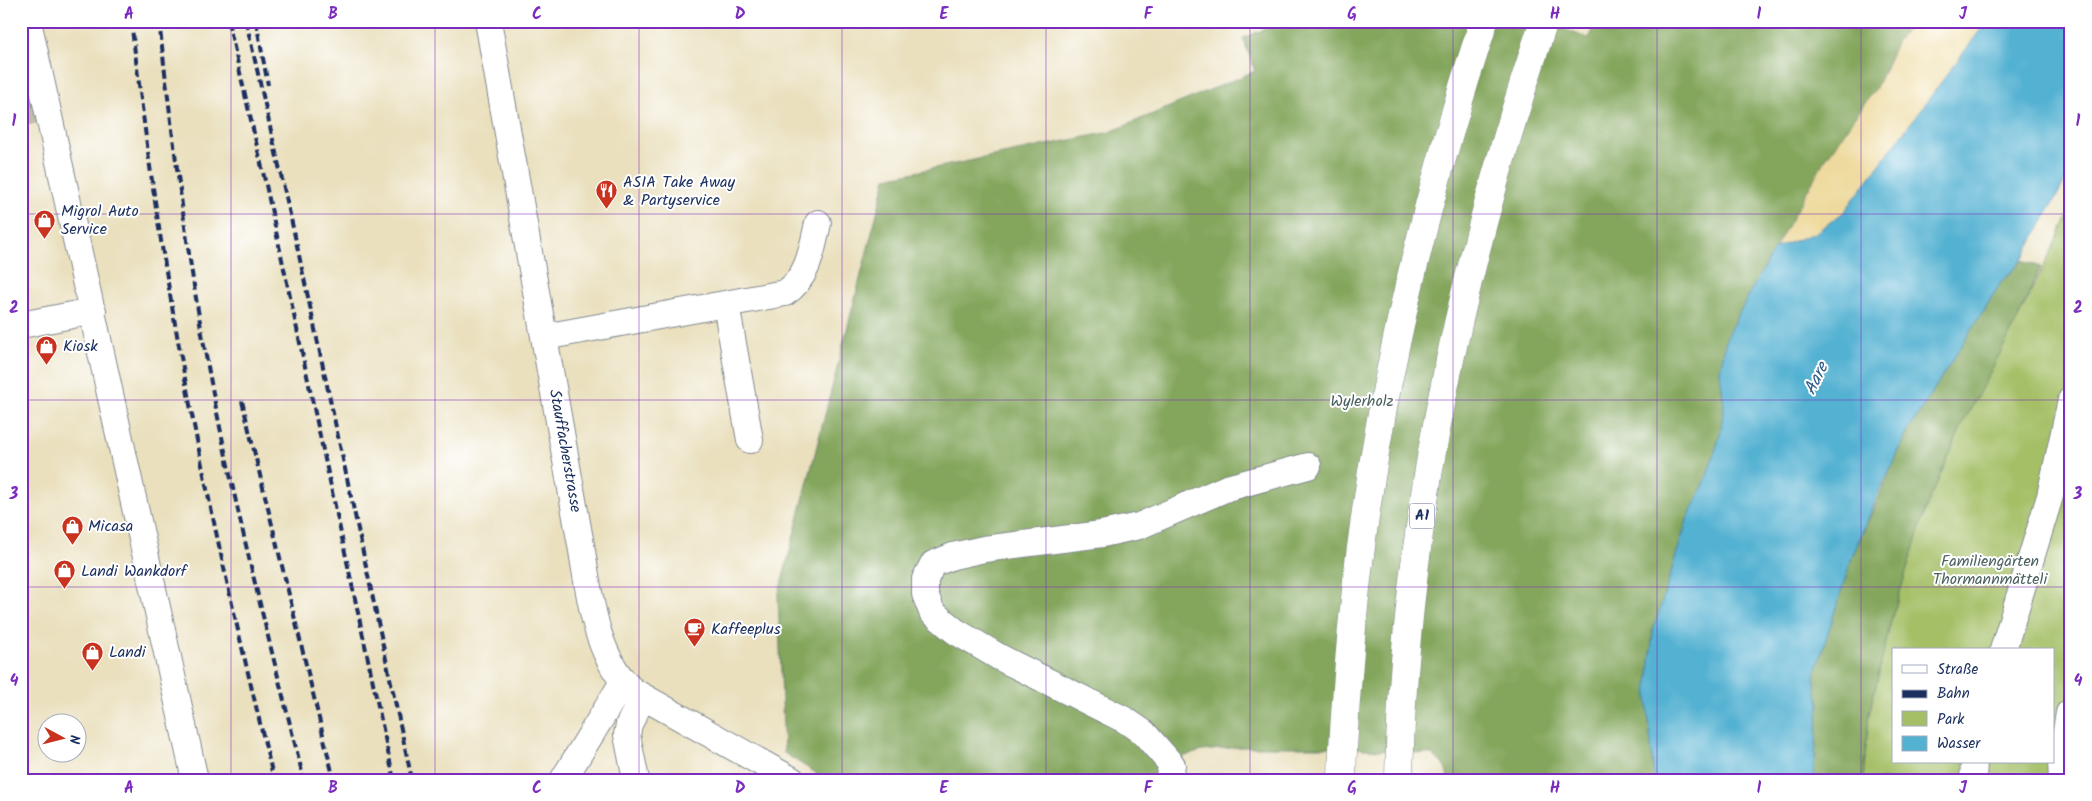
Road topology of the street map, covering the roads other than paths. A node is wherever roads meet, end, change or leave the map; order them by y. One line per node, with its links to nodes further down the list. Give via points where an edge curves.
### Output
1 (28, 21): 7 (street, via 42,109)
2 (488, 21): 9 (street, Stauffacherstrasse)
3 (1484, 21): 17 (highway, via 1432,191 1388,376 1356,580)
4 (1544, 21): 18 (highway, A1, via 1487,206 1444,389 1414,580)
5 (818, 223): 6 (street, via 807,267 791,289 779,295)
6 (726, 304): 9 (street); 11 (street)
7 (93, 311): 8 (street); 19 (street)
8 (21, 325)
9 (544, 337): 14 (street, Stauffacherstrasse, via 594,612 607,657)
10 (2071, 400): 13 (street, via 2050,496)
11 (750, 440)
12 (1308, 466): 23 (street, via 1227,488 1139,526 953,556 933,564 925,579 925,594 932,612 955,631 999,658 1099,706 1144,732 1172,766)
13 (2004, 648)
14 (633, 689): 20 (street); 21 (street, via 627,735); 22 (street, Stauffacherstrasse)
15 (2064, 710): 25 (street)
16 (1974, 764): 24 (street)
17 (1342, 777)
18 (1399, 778)
19 (195, 780)
20 (563, 780)
21 (636, 780)
22 (792, 780)
23 (1168, 780)
24 (1973, 780)
25 (2062, 780)

